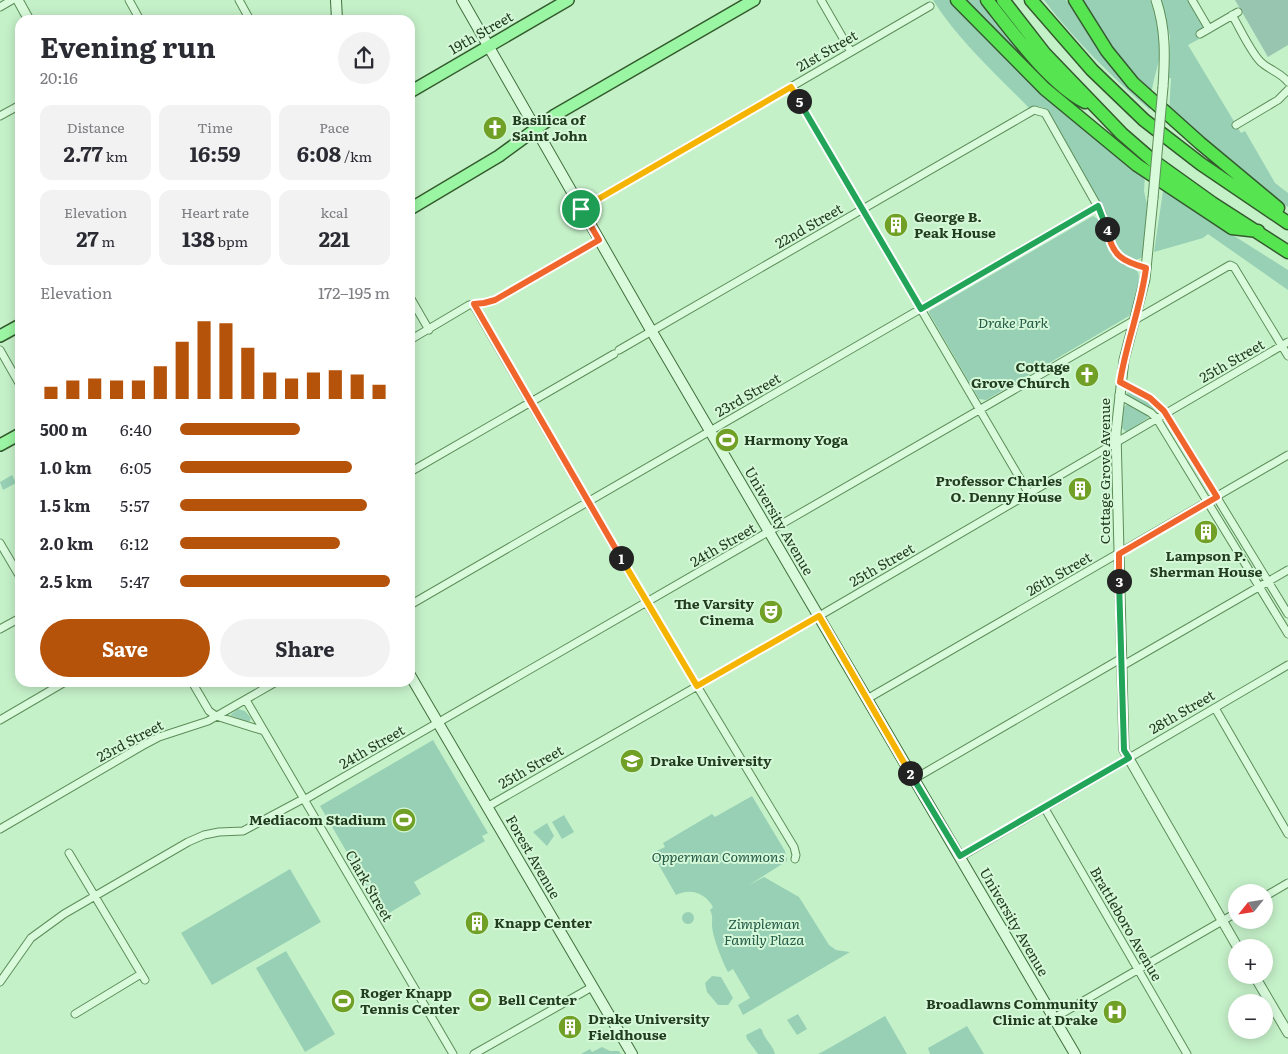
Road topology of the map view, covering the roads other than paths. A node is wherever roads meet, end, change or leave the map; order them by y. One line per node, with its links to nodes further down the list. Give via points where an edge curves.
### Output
1 (12, 0): 18 (street)
2 (18, 0): 19 (street)
3 (129, 0): 20 (street)
4 (239, 0): 21 (street)
5 (336, 0): 22 (main road)
6 (462, 0): 25 (main road, University Avenue)
7 (568, 0): 25 (main road, 19th Street)
8 (754, 0): 35 (main road)
9 (821, 0): 26 (street)
10 (957, 0): 42 (highway, via 1045,90 1137,165 1232,228)
11 (987, 0): 31 (highway, via 1071,95)
12 (1003, 0): 31 (highway, via 1045,54)
13 (1031, 0): 41 (highway, via 1092,70 1144,120 1201,164)
14 (1075, 0): 40 (highway, via 1107,51 1139,89)
15 (1156, 0): 45 (street, Cottage Grove Avenue, bridge, via 1164,37)
16 (1192, 0): 23 (street)
17 (930, 6): 26 (street, 21st Street)
18 (0, 7)
19 (26, 15)
20 (137, 15)
21 (247, 15)
22 (337, 15)
23 (1209, 29): 24 (street); 27 (street, via 1235,14 1259,60)
24 (1200, 34)
25 (488, 47): 29 (main road, 19th Street); 35 (main road, University Avenue)
26 (851, 52): 28 (street, 21st Street)
27 (1288, 82)
28 (791, 87): 38 (street, 21st Street); 39 (street)
29 (415, 89)
30 (1288, 90): 34 (street, via 1278,100)
31 (1095, 107): 42 (highway, via 1152,160)
32 (15, 108): 33 (street)
33 (0, 116)
34 (1236, 125)
35 (536, 129): 36 (main road, via 499,156); 38 (main road, University Avenue)
36 (415, 206)
37 (1098, 206): 39 (street, 22nd Street, via 1045,113 1037,110); 45 (street, via 1115,252 1126,261); 48 (street, 23rd Street)
38 (581, 209): 43 (main road, University Avenue)
39 (863, 209): 48 (street); 52 (street, 22nd Street)
40 (1288, 216)
41 (1288, 223)
42 (1258, 232): 44 (highway)
43 (599, 240): 46 (street, via 495,300); 52 (main road, University Avenue)
44 (1288, 252)
45 (1146, 268): 49 (street, Cottage Grove Avenue)
46 (474, 304): 51 (street); 61 (street)
47 (415, 306): 51 (street)
48 (921, 309): 62 (street); 65 (street, 23rd Street)
49 (1134, 320): 55 (street, 24th Street, via 1232,265); 59 (street, Cottage Grove Avenue); 62 (street, 24th Street)
50 (15, 328): 53 (main road)
51 (429, 330): 54 (street)
52 (652, 332): 61 (street, 22nd Street); 65 (main road, University Avenue)
53 (0, 336)
54 (415, 337)
55 (1285, 344): 57 (street); 63 (street, 25th Street)
56 (0, 350): 58 (street)
57 (1288, 356)
58 (15, 376)
59 (1120, 382): 60 (street, Cottage Grove Avenue); 63 (street, via 1150,398)
60 (1119, 395): 64 (street); 67 (street, Cottage Grove Avenue)
61 (530, 402): 70 (street, 22nd Street); 73 (street)
62 (980, 410): 71 (street); 75 (street, 24th Street)
63 (1166, 414): 64 (street, 25th Street); 72 (street)
64 (1157, 419): 67 (street, 25th Street); 74 (street)
65 (710, 431): 73 (street, 23rd Street); 75 (main road, University Avenue)
66 (15, 437): 68 (main road)
67 (1116, 443): 71 (street, 25th Street); 77 (street, Cottage Grove Avenue)
68 (0, 445)
69 (1288, 455): 72 (street, 26th Street)
70 (415, 469)
71 (1029, 494): 85 (street, 25th Street)
72 (1217, 497): 74 (street, 26th Street); 80 (street)
73 (588, 502): 82 (street, 23rd Street); 83 (street)
74 (1207, 502): 77 (street, 26th Street); 81 (street)
75 (770, 532): 83 (street, 24th Street); 85 (main road, University Avenue)
76 (0, 543): 78 (street)
77 (1119, 554): 89 (street, Cottage Grove Avenue); 96 (street, 26th Street)
78 (15, 568)
79 (1288, 570): 80 (street)
80 (1268, 582): 81 (street); 84 (street)
81 (1259, 587): 88 (street); 89 (street)
82 (415, 602)
83 (647, 603): 92 (street); 101 (street, 24th Street)
84 (1288, 614)
85 (819, 616): 92 (street, 25th Street); 96 (main road, University Avenue)
86 (15, 621): 87 (street)
87 (0, 629)
88 (1288, 634)
89 (1122, 662): 103 (street, Cottage Grove Avenue, via 1124,750); 104 (street)
90 (1288, 665): 98 (street, 28th Street)
91 (415, 684): 101 (main road, Forest Avenue)
92 (697, 686): 106 (street, 25th Street); 112 (street, via 794,847)
93 (56, 687): 100 (street)
94 (195, 687): 99 (street, via 209,711)
95 (268, 687): 97 (street, 23rd Street)
96 (868, 699): 104 (main road, University Avenue)
97 (246, 700): 99 (street, 23rd Street); 102 (street, Clark Street)
98 (1215, 708): 103 (street, 28th Street); 109 (street)
99 (216, 716): 102 (street); 108 (street, 23rd Street, via 159,737)
100 (0, 720)
101 (438, 723): 105 (street, 24th Street); 106 (main road, Forest Avenue)
102 (264, 731): 105 (street, Clark Street)
103 (1129, 758): 107 (street, 28th Street); 117 (street, Cottage Grove Avenue)
104 (914, 779): 111 (main road, University Avenue)
105 (304, 799): 115 (street, 24th Street, via 242,831 204,835 188,842); 126 (street, Clark Street)
106 (487, 807): 122 (main road, Forest Avenue)
107 (1044, 807): 111 (street, 28th Street); 119 (street, Brattleboro Avenue)
108 (0, 829)
109 (1288, 834)
110 (69, 853): 115 (street)
111 (960, 856): 124 (main road, University Avenue)
112 (795, 859)
113 (1288, 883): 114 (street)
114 (1273, 892)
115 (94, 896): 120 (street, 24th Street, via 31,938); 123 (street, via 143,977)
116 (1228, 918): 117 (street)
117 (1223, 921): 118 (street, Cottage Grove Avenue); 119 (street)
118 (1233, 939)
119 (1138, 970): 124 (street); 130 (street, Brattleboro Avenue)
120 (0, 982)
121 (1259, 984): 125 (street)
122 (592, 987): 127 (street); 128 (main road, Forest Avenue)
123 (75, 1014)
124 (1054, 1018): 129 (main road, University Avenue)
125 (1288, 1033)
126 (453, 1054)
127 (474, 1054)
128 (632, 1054)
129 (1075, 1054)
130 (1187, 1054)

